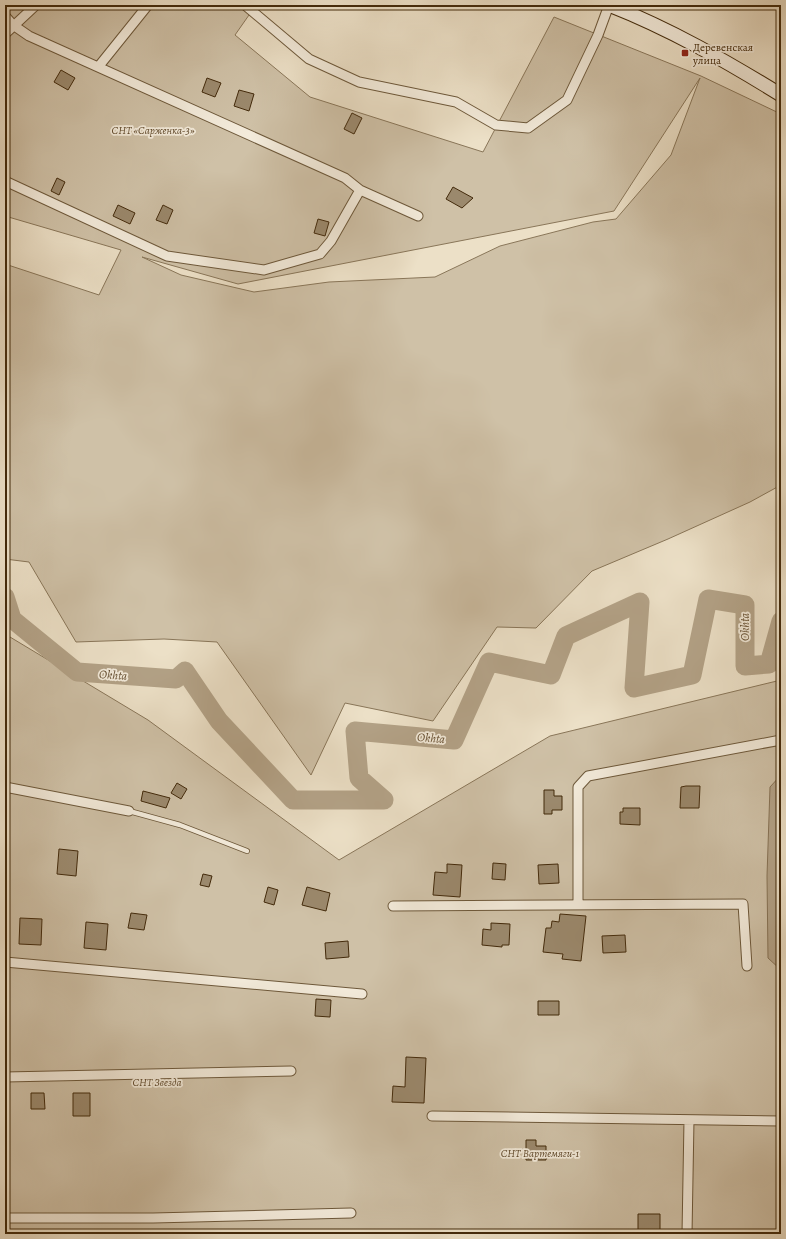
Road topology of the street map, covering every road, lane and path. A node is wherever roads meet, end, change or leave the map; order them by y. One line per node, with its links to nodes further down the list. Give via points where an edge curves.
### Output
1 (36, 5): 8 (street)
2 (148, 5): 10 (street)
3 (246, 5): 4 (street, via 309,59 359,82 456,102 496,125 528,128 567,100 598,35)
4 (609, 5): 6 (main road)
5 (640, 5): 6 (street)
6 (622, 10): 11 (main road, via 728,62)
7 (5, 16): 8 (street)
8 (13, 25): 9 (street); 10 (street, via 29,36)
9 (5, 34)
10 (99, 66): 13 (street, via 344,178)
11 (781, 95)
12 (5, 181): 13 (street, via 167,256 264,270 320,254 331,241)
13 (360, 190): 14 (street)
14 (418, 216)
15 (781, 740): 19 (street, via 588,776 578,787)
16 (5, 787): 17 (street)
17 (129, 811): 18 (lane, via 180,825)
18 (247, 852)
19 (578, 903): 20 (street); 22 (street, via 743,904)
20 (393, 906)
21 (5, 962): 23 (street)
22 (746, 966)
23 (362, 994)
24 (291, 1071): 25 (street)
25 (5, 1077)
26 (432, 1116): 27 (street)
27 (689, 1120): 28 (street); 31 (street)
28 (781, 1121)
29 (351, 1213): 30 (street, via 153,1218)
30 (5, 1218)
31 (687, 1234)

